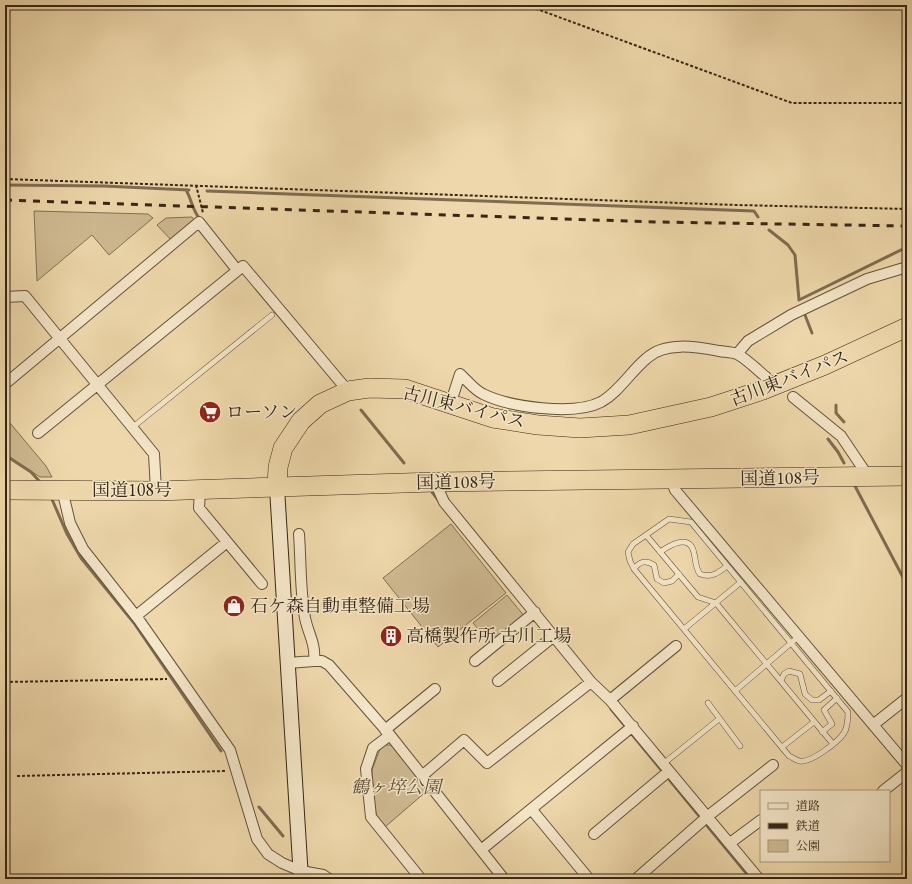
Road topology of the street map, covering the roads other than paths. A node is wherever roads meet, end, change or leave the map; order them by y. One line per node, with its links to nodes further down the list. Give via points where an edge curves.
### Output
1 (907, 267): 7 (street, via 867,279 791,315 748,341)
2 (237, 270): 6 (street, via 199,222); 10 (street); 11 (street, via 244,266)
3 (5, 297): 6 (street, via 25,296)
4 (272, 315): 14 (lane)
5 (907, 328): 13 (highway, 古川東バイパス, via 825,366 763,390 711,408 629,425 580,428 538,425 493,418)
6 (60, 338): 9 (street); 10 (street)
7 (737, 354): 8 (street); 13 (street, via 682,346 656,351 609,396 588,407 576,409 502,402 481,393 460,374)
8 (766, 377)
9 (5, 384)
10 (97, 384): 14 (street); 15 (street)
11 (348, 391): 13 (highway, 古川東バイパス, via 369,388 405,389); 20 (highway, 古川東バイパス, via 320,404 301,421 283,448 278,467)
12 (793, 397): 16 (street, via 841,436)
13 (450, 405)
14 (133, 427): 24 (street, via 154,454)
15 (38, 433)
16 (868, 476): 17 (highway, 国道108号); 18 (highway, 国道108号)
17 (907, 476)
18 (671, 479): 19 (highway, 国道108号); 39 (street, via 675,490)
19 (435, 482): 20 (highway, 国道108号); 35 (street, via 444,502)
20 (277, 488): 23 (highway, 国道108号); 43 (street)
21 (50, 489): 22 (highway, 国道108号); 24 (highway, 国道108号); 36 (street, via 83,549)
22 (5, 490)
23 (200, 490): 24 (highway, 国道108号); 27 (street, via 199,508)
24 (156, 491)
25 (299, 534): 41 (street, via 305,619 314,645)
26 (646, 535): 28 (lane); 29 (lane, via 669,519 691,522); 30 (lane, via 633,544 628,552)
27 (227, 542): 33 (street); 36 (street)
28 (660, 552): 29 (lane, via 670,545 687,543 692,547 696,569 700,574 713,576); 31 (lane)
29 (727, 566): 32 (lane)
30 (634, 569): 31 (lane, via 644,562 654,564 657,579 664,583 672,581); 37 (lane)
31 (679, 574): 34 (lane, via 698,597)
32 (741, 582): 34 (lane); 39 (lane)
33 (262, 584)
34 (716, 603): 37 (lane); 44 (lane)
35 (531, 615): 38 (street); 42 (street)
36 (136, 616): 76 (street, via 230,750 257,839 268,854)
37 (684, 629): 49 (lane)
38 (550, 639): 45 (street); 47 (street)
39 (795, 640): 44 (lane); 50 (lane); 57 (street)
40 (676, 646): 53 (street)
41 (314, 660): 43 (street); 59 (street, via 329,665)
42 (474, 661)
43 (288, 663): 76 (street)
44 (767, 665): 46 (lane); 49 (lane)
45 (498, 681)
46 (781, 681): 50 (lane, via 784,674 789,671 800,674 806,694 812,700 819,700); 56 (lane)
47 (591, 682): 53 (street); 68 (street, via 487,763 464,740)
48 (434, 689): 59 (street)
49 (735, 691): 63 (lane)
50 (831, 691): 51 (lane)
51 (837, 698): 60 (lane, via 824,710 832,724); 61 (lane, via 848,712 848,722 844,733)
52 (907, 698): 57 (street)
53 (610, 700): 58 (street)
54 (708, 704): 55 (lane)
55 (719, 719): 62 (lane); 66 (lane)
56 (814, 722): 60 (lane); 63 (lane)
57 (873, 725): 65 (street)
58 (632, 727): 66 (street); 70 (street)
59 (387, 732): 68 (street); 78 (street, via 373,748 366,770 371,817)
60 (822, 732): 61 (lane)
61 (833, 744): 63 (lane, via 810,760 800,761 789,756)
62 (740, 746)
63 (782, 747)
64 (773, 765): 71 (street)
65 (907, 765)
66 (664, 772): 71 (street); 73 (street)
67 (907, 772): 69 (street)
68 (422, 776): 75 (street)
69 (884, 790)
70 (532, 810): 75 (street); 80 (street)
71 (703, 821): 74 (street); 81 (street)
72 (760, 821): 74 (street)
73 (594, 834)
74 (730, 843): 82 (street)
75 (481, 850): 79 (street)
76 (301, 875): 77 (street, via 323,875)
77 (329, 879)
78 (421, 879)
79 (504, 879)
80 (589, 879)
81 (636, 879)
82 (759, 879)

